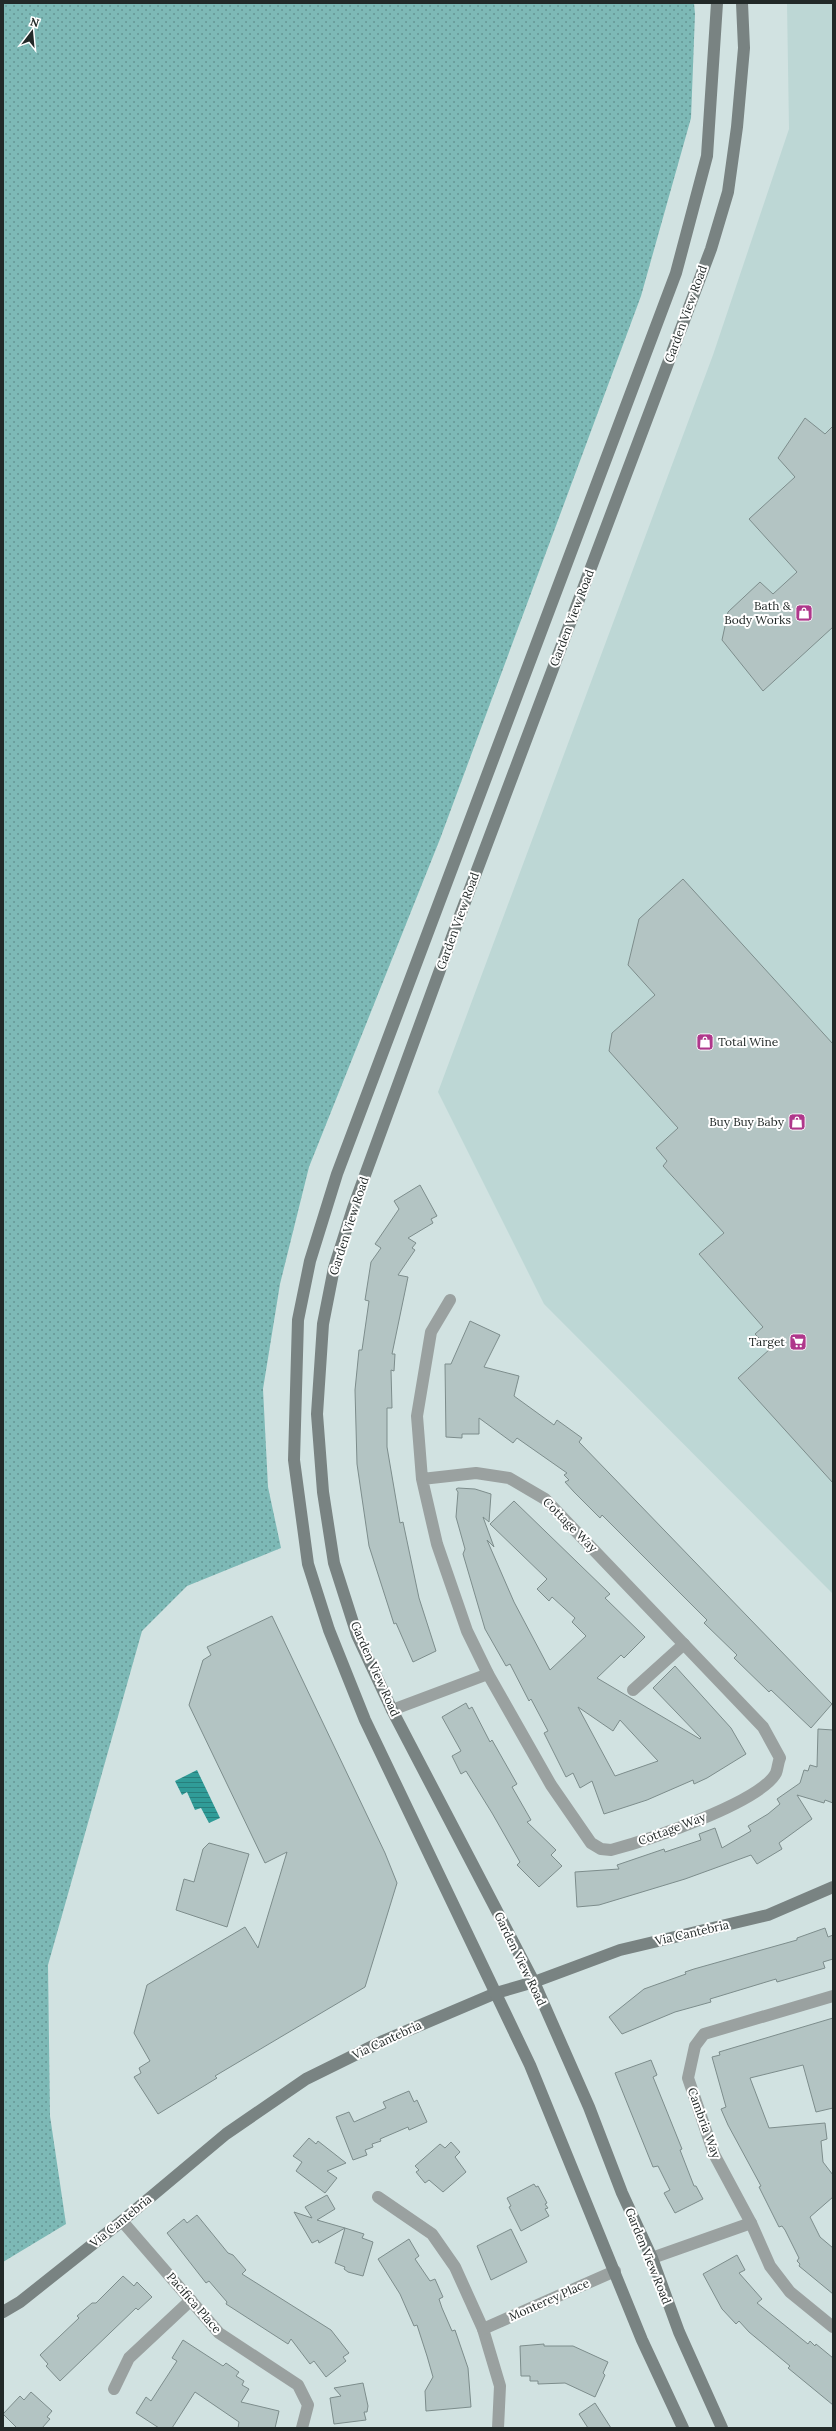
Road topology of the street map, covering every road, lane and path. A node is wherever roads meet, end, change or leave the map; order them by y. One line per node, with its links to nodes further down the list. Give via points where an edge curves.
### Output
1 (717, 3): 11 (main road, Garden View Road, via 707,156 676,273 337,1174 310,1261 298,1320 294,1460 308,1564 329,1630 365,1720)
2 (742, 3): 8 (main road, Garden View Road, via 744,48 737,128 728,192 711,249 422,1019 334,1268 323,1324 319,1372 317,1414 323,1492 334,1563 357,1635)
3 (450, 1300): 4 (street, Cottage Way, via 430,1332 417,1416)
4 (422, 1479): 5 (street, Cottage Way, via 476,1474 509,1478 545,1499); 6 (street, Cottage Way, via 437,1544 467,1631)
5 (684, 1644): 6 (street, Cottage Way, via 763,1727 780,1758 775,1774 754,1794 681,1828 611,1850 601,1849 592,1843 551,1785); 7 (street)
6 (488, 1674): 8 (street)
7 (633, 1690)
8 (392, 1710): 10 (main road, Garden View Road)
9 (833, 1887): 10 (main road, Via Cantebria, via 768,1916 620,1950)
10 (534, 1982): 11 (main road, Via Cantebria); 16 (main road, Garden View Road, via 589,2106 622,2193)
11 (496, 1993): 14 (main road, Via Cantebria, via 383,2041 306,2079 226,2134); 17 (main road, Garden View Road, via 548,2106)
12 (833, 1996): 15 (street, Cambria Way, via 704,2034 695,2046 688,2078 714,2154)
13 (378, 2197): 21 (street, via 432,2234 455,2267)
14 (122, 2221): 18 (street, Pacifica Place); 19 (main road, Via Cantebria, via 20,2302)
15 (751, 2223): 16 (street); 20 (street, Cambria Way, via 770,2266 790,2292)
16 (652, 2258): 26 (main road, Garden View Road, via 679,2332)
17 (615, 2271): 21 (street, Monterey Place); 25 (main road, Garden View Road, via 642,2340)
18 (191, 2300): 22 (street, via 129,2358); 23 (street, Pacifica Place, via 219,2333 298,2386 308,2404)
19 (3, 2312)
20 (833, 2327)
21 (483, 2329): 24 (street, via 500,2386)
22 (114, 2389)
23 (302, 2428)
24 (498, 2428)
25 (684, 2428)
26 (722, 2428)

